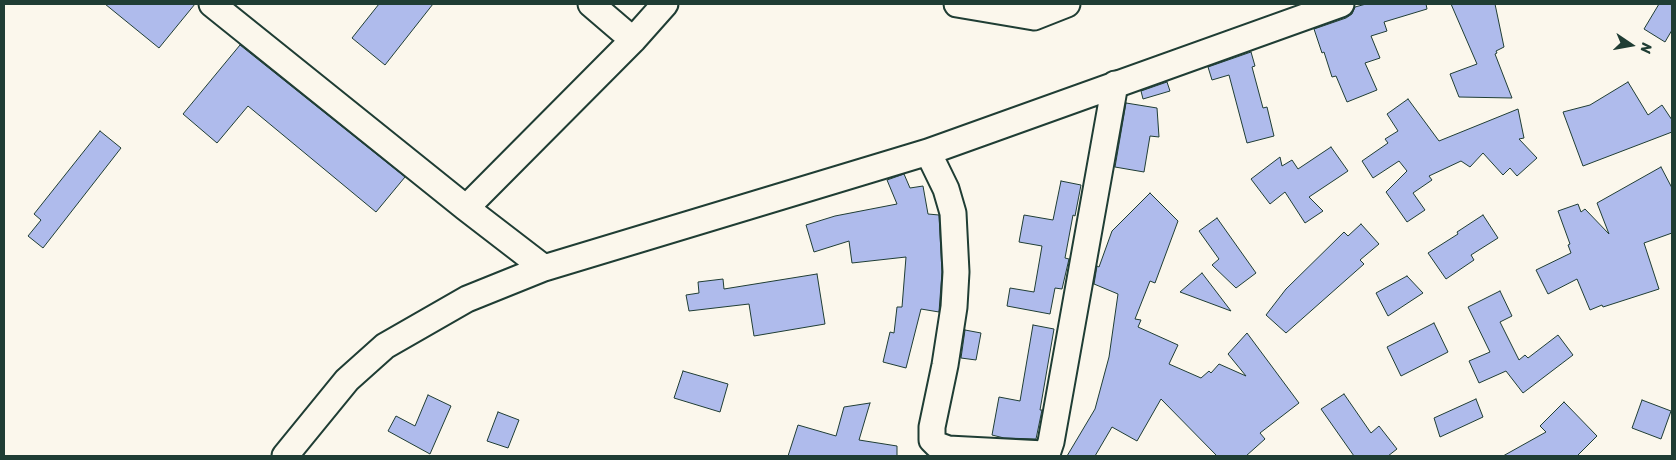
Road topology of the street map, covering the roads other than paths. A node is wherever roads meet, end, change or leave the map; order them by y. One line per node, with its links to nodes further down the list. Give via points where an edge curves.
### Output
1 (212, 4): 10 (street)
2 (591, 4): 7 (street)
3 (665, 4): 7 (street)
4 (957, 4): 5 (street, via 1034,17)
5 (1068, 4)
6 (1341, 4): 8 (street)
7 (633, 40): 10 (street)
8 (1115, 84): 9 (street); 12 (street, via 1052,442 1048,451 1040,455)
9 (928, 152): 11 (street); 12 (street, via 946,189 953,213 956,262 954,307 932,440 948,449)
10 (466, 208): 11 (street)
11 (544, 268): 13 (street, via 466,298 385,346 346,380)
12 (990, 454)
13 (285, 456)

